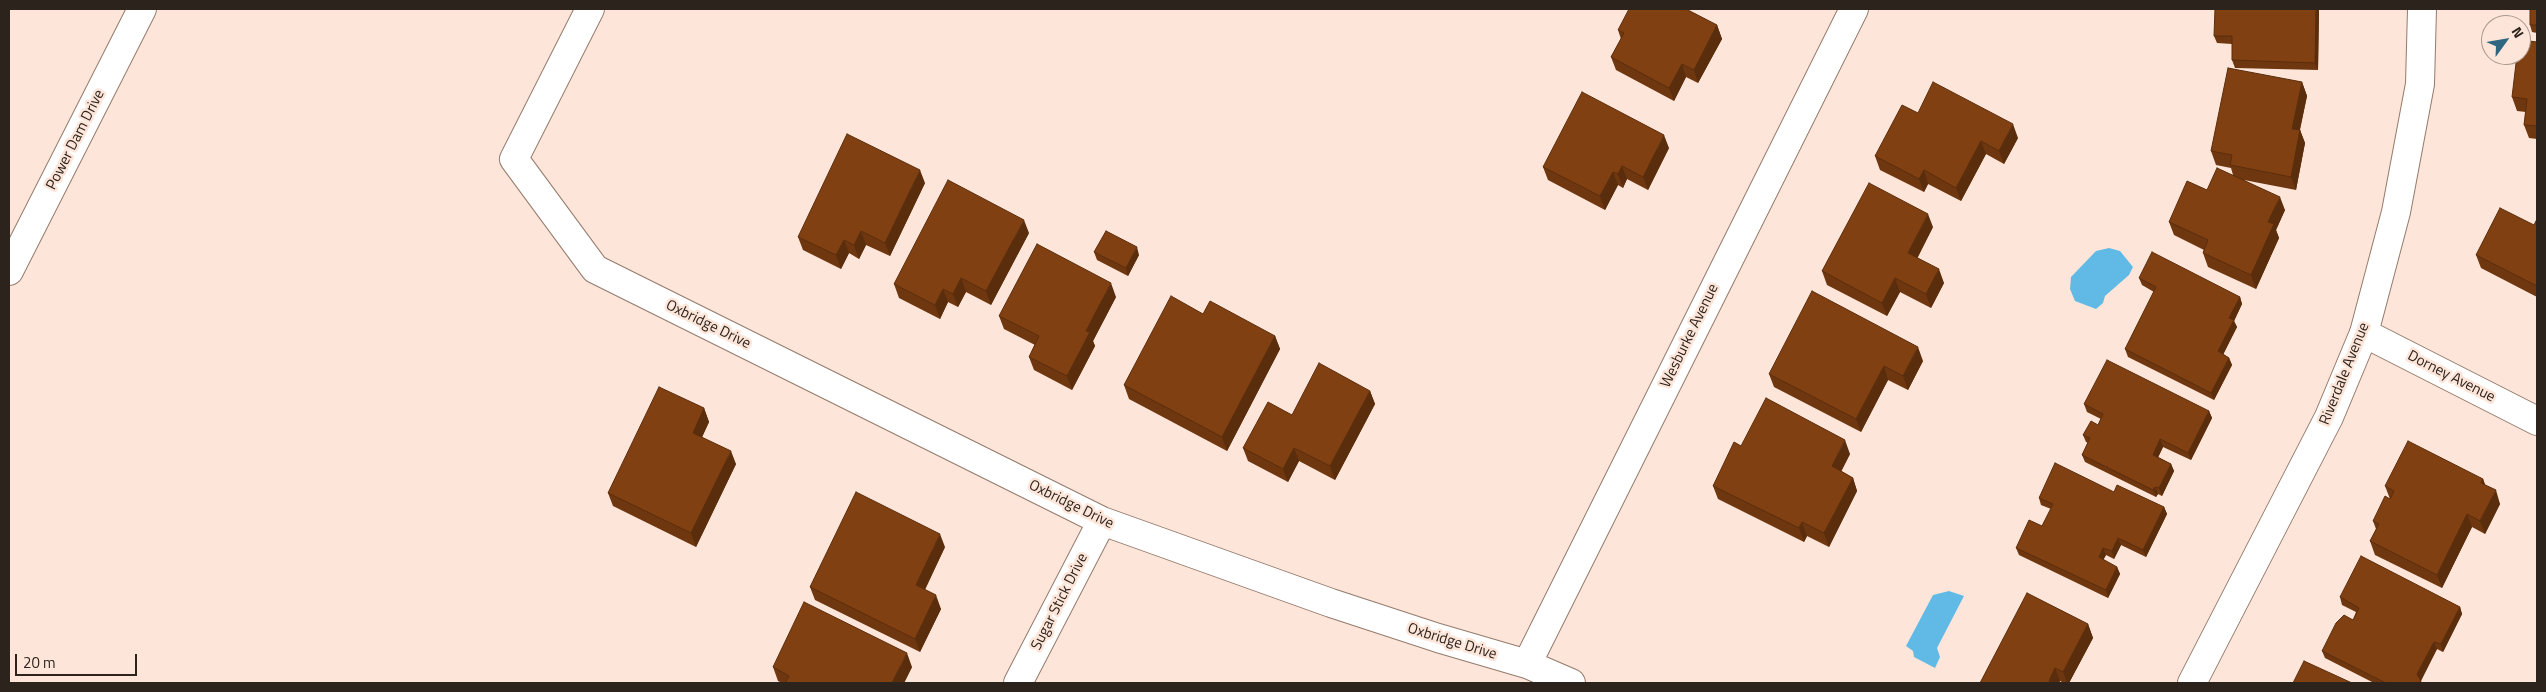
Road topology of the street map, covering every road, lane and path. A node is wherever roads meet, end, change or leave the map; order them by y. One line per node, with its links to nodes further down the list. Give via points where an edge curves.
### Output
1 (142, 9): 5 (street, Power Dam Drive)
2 (590, 9): 8 (street, Oxbridge Drive, via 514,160 595,269)
3 (1854, 9): 9 (street, Wesburke Avenue)
4 (2422, 9): 6 (street, Riverdale Avenue, via 2420,84 2396,212)
5 (9, 271)
6 (2364, 333): 7 (street, Dorney Avenue); 12 (street, Riverdale Avenue, via 2329,417)
7 (2537, 421)
8 (1102, 522): 9 (street, Oxbridge Drive, via 1331,603); 10 (street, Sugar Stick Drive)
9 (1527, 664): 11 (street, Oxbridge Drive)
10 (1018, 683)
11 (1571, 683)
12 (2192, 683)

